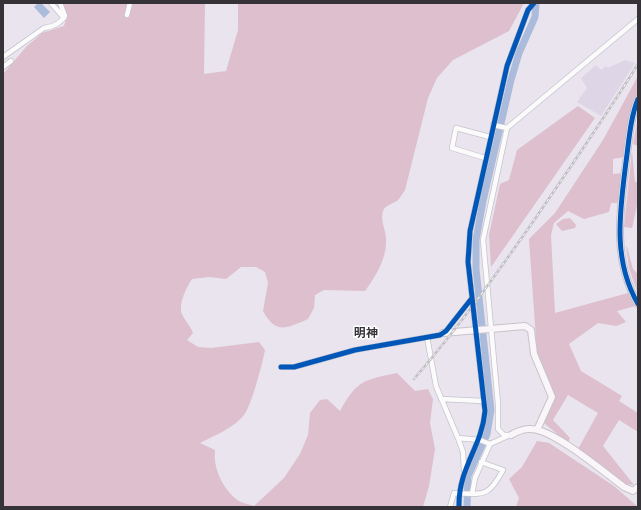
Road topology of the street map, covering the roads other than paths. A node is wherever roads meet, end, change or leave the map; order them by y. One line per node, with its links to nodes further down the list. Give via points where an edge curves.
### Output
1 (51, 3): 6 (street)
2 (60, 3): 6 (street)
3 (130, 3): 5 (street)
4 (532, 4): 12 (street, via 507,66)
5 (127, 15)
6 (64, 18): 8 (street, via 57,25 44,28)
7 (638, 19): 13 (street)
8 (3, 58)
9 (11, 61): 10 (street)
10 (3, 67)
11 (638, 99): 17 (street, via 631,124 619,232 624,271)
12 (494, 126): 13 (street); 14 (street)
13 (505, 128): 18 (street, via 483,240)
14 (490, 137): 15 (street); 15 (street, via 456,128 452,148)
15 (485, 158): 16 (street, via 470,231 468,262)
16 (472, 298): 19 (street); 20 (street)
17 (638, 304)
18 (489, 329): 19 (street); 25 (street, via 525,326 531,330 534,354 552,397); 26 (street, via 498,404 498,429 504,435)
19 (476, 330): 20 (street); 24 (street)
20 (443, 333): 21 (street)
21 (427, 337): 22 (street); 23 (street, via 436,386)
22 (282, 367)
23 (441, 399): 24 (street); 27 (street)
24 (483, 401): 28 (street, via 484,423)
25 (537, 430): 26 (street, via 526,429); 32 (street, via 579,454 624,487 633,490)
26 (510, 435): 29 (street)
27 (458, 438): 28 (street); 31 (street, via 463,452)
28 (479, 440): 29 (street); 31 (street)
29 (490, 444): 30 (street)
30 (481, 462): 34 (street); 34 (street, via 503,470 493,488 484,493)
31 (464, 470): 33 (street)
32 (638, 487)
33 (460, 494): 34 (street); 35 (street, via 454,494); 36 (street)
34 (471, 494)
35 (450, 507)
36 (459, 507)

